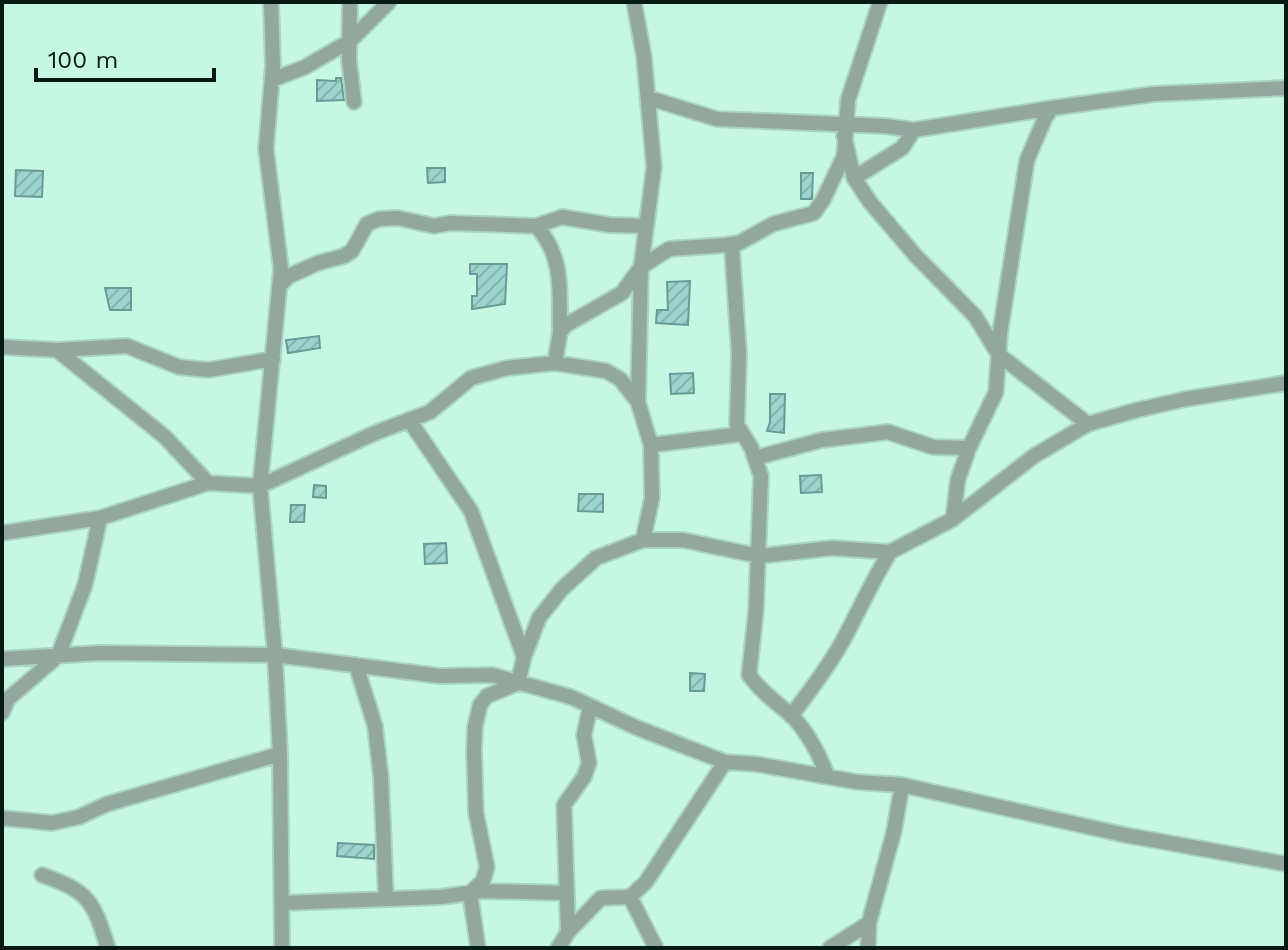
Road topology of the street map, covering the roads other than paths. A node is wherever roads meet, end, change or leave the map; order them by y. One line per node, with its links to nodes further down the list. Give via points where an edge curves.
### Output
1 (271, 2): 7 (street)
2 (350, 2): 6 (street)
3 (389, 2): 6 (street)
4 (634, 2): 9 (street)
5 (880, 2): 12 (street, via 848,100)
6 (350, 41): 7 (street); 10 (street)
7 (272, 80): 19 (street, via 266,149)
8 (1286, 88): 11 (street, via 1154,94)
9 (649, 98): 12 (street, via 717,119); 16 (street, via 654,167)
10 (354, 102)
11 (1052, 108): 13 (street); 23 (street, via 1027,160 1020,191)
12 (844, 130): 13 (street); 14 (street); 17 (street, via 844,156 814,213)
13 (914, 130): 14 (street, via 902,148)
14 (854, 178): 23 (street, via 915,255 975,316)
15 (536, 226): 16 (street, via 562,217); 19 (street, via 434,226 379,219 367,224 352,251 289,276); 20 (street, via 557,260)
16 (646, 226): 18 (street)
17 (726, 245): 18 (street, via 669,249); 30 (street, via 735,253 737,425)
18 (641, 267): 20 (street, via 622,293); 27 (street)
19 (280, 285): 24 (street)
20 (560, 332): 25 (street)
21 (2, 347): 22 (street)
22 (57, 350): 24 (street, via 127,346 179,367 208,370); 34 (street, via 165,437)
23 (999, 355): 29 (street); 32 (street, via 996,392)
24 (273, 359): 35 (street)
25 (555, 363): 27 (street, via 606,371); 28 (street, via 471,378 430,412)
26 (1286, 383): 29 (street, via 1174,402)
27 (638, 402): 31 (street)
28 (409, 420): 35 (street); 44 (street, via 471,511)
29 (1088, 424): 37 (street, via 1034,456)
30 (742, 434): 31 (street); 33 (street)
31 (651, 445): 39 (street, via 652,498)
32 (969, 448): 33 (street, via 933,447 888,432 822,440); 37 (street)
33 (755, 458): 41 (street, via 761,476)
34 (208, 483): 35 (street); 36 (street)
35 (260, 486): 42 (street)
36 (100, 518): 38 (street); 43 (street, via 85,585)
37 (953, 519): 40 (street)
38 (2, 533)
39 (643, 540): 41 (street, via 683,540); 44 (street, via 596,558 562,589 539,618)
40 (890, 552): 41 (street, via 832,548); 50 (street, via 848,632)
41 (759, 556): 50 (street, via 749,675)
42 (275, 655): 43 (street); 46 (street); 51 (street)
43 (58, 656): 45 (street); 49 (street, via 8,699)
44 (524, 657): 47 (street)
45 (2, 659)
46 (356, 665): 47 (street, via 440,676 492,675); 61 (street, via 375,726)
47 (518, 683): 48 (street); 58 (street, via 487,696 480,705 474,751 476,813 487,867 483,881)
48 (590, 707): 52 (street); 59 (street, via 584,735 589,763 564,805)
49 (2, 713)
50 (791, 716): 53 (street, via 820,756)
51 (280, 754): 55 (street, via 107,804 79,817 52,823); 62 (street)
52 (725, 762): 53 (street); 60 (street, via 666,855)
53 (827, 776): 54 (street)
54 (902, 785): 56 (street, via 1125,835); 63 (street)
55 (2, 818)
56 (1286, 864)
57 (42, 875): 65 (street, via 89,900)
58 (470, 893): 59 (street); 61 (street); 67 (street)
59 (566, 893): 64 (street)
60 (630, 897): 64 (street, via 601,898); 69 (street)
61 (386, 899): 62 (street)
62 (282, 903): 66 (street)
63 (869, 923): 70 (street); 71 (street)
64 (568, 932): 68 (street)
65 (108, 948)
66 (282, 948)
67 (478, 948)
68 (558, 948)
69 (656, 948)
70 (830, 948)
71 (868, 948)

